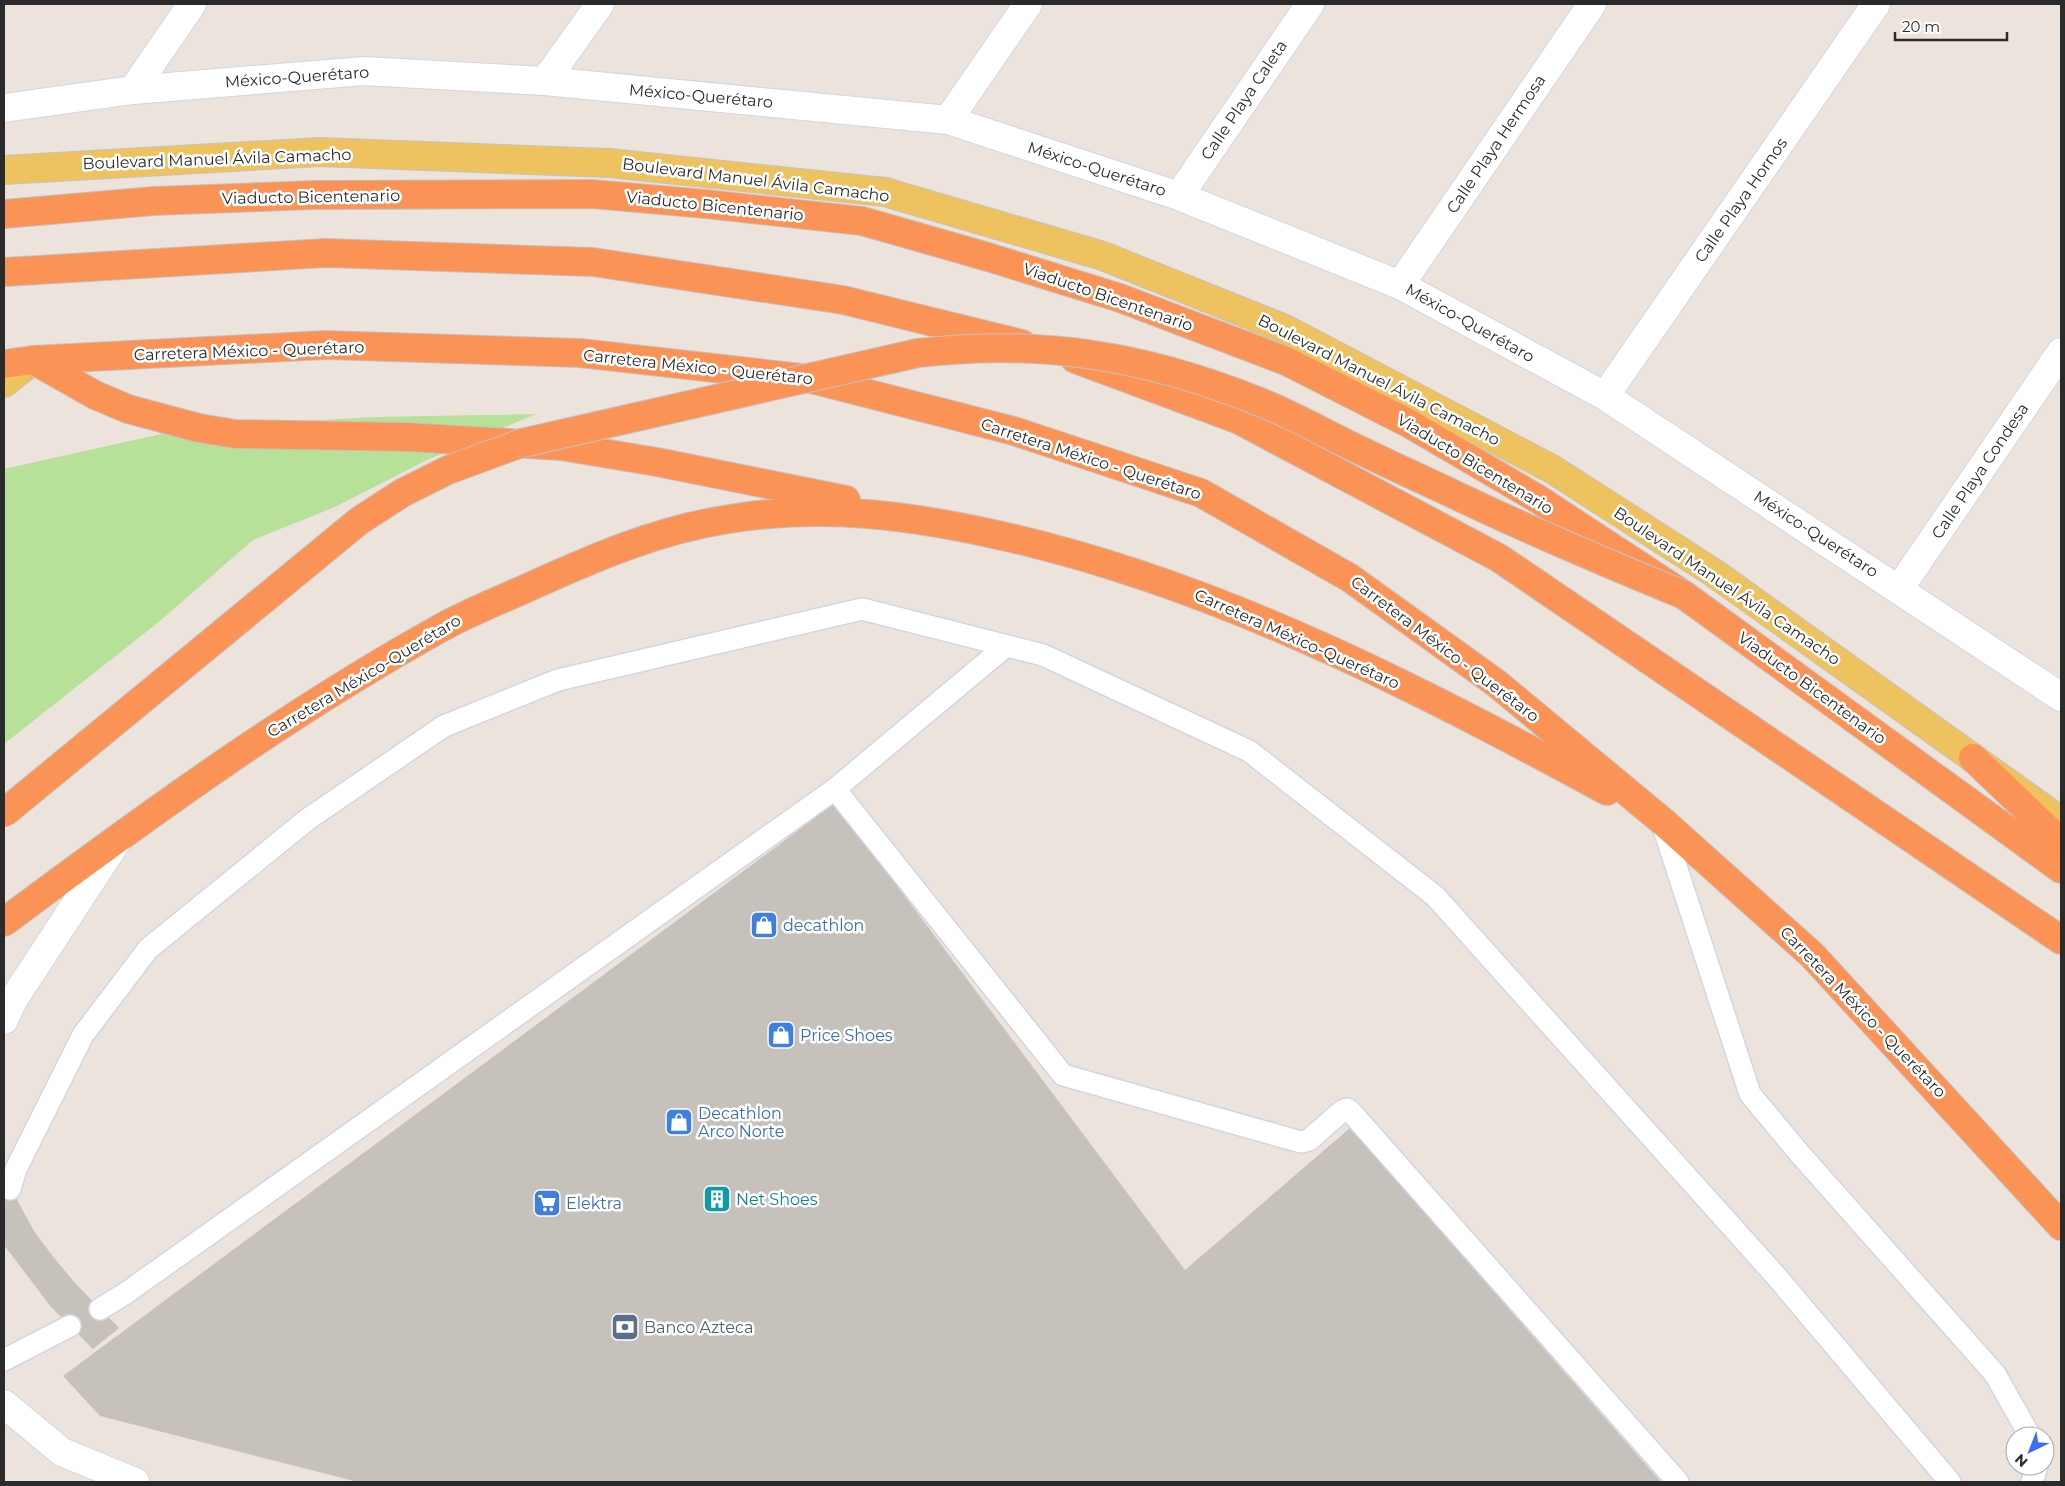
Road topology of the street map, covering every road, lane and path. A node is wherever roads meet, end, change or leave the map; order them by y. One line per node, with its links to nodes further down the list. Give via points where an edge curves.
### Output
1 (192, 4): 8 (street)
2 (600, 4): 7 (street)
3 (1028, 4): 10 (street)
4 (1310, 4): 12 (street, Calle Playa Caleta)
5 (1592, 4): 15 (street, Calle Playa Hermosa)
6 (1876, 4): 20 (street, Calle Playa Hornos)
7 (546, 81): 8 (street, México-Querétaro, via 364,71); 10 (street, México-Querétaro)
8 (133, 90): 9 (street, México-Querétaro)
9 (4, 108)
10 (948, 120): 12 (street, México-Querétaro)
11 (4, 170): 26 (main road, Boulevard Manuel Ávila Camacho, via 320,152 609,163 885,192 1103,256 1285,329 1552,469 1714,574)
12 (1179, 196): 15 (street, México-Querétaro)
13 (4, 214): 23 (highway, Viaducto Bicentenario, bridge, via 154,201 315,195 592,194 862,221 1120,298 1286,361 1436,439 1538,499)
14 (4, 272): 35 (highway, via 326,253 593,262 843,300 1054,352 1240,420 1499,558)
15 (1400, 285): 20 (street, México-Querétaro)
16 (2061, 352): 22 (street, Calle Playa Condesa)
17 (33, 360): 18 (highway, Carretera México - Querétaro); 19 (main road); 21 (highway, via 128,409 199,428 235,434 406,437 561,446 805,491); 29 (highway, Carretera México - Querétaro, via 325,345 580,353 812,378 1014,431 1201,493 1350,578 1496,683)
18 (4, 364)
19 (4, 383)
20 (1605, 396): 22 (street, México-Querétaro)
21 (971, 528): 29 (highway, Carretera México-Querétaro, via 1095,560 1232,607 1432,700); 31 (highway, Carretera México-Querétaro, via 881,514 778,512 669,531 614,549 442,627 274,728)
22 (1899, 589): 25 (street, México-Querétaro)
23 (1684, 595): 28 (highway, bridge, via 1482,508 1302,420 1207,382 1161,368 1067,350 1012,347 956,349 918,354 522,443 440,474 402,493 359,521); 33 (highway, Viaducto Bicentenario)
24 (1006, 646): 27 (lane); 37 (lane, via 862,609 558,680 444,726 308,819 148,949 83,1035 16,1169); 46 (lane, via 1042,655 1249,751 1435,896 1776,1276)
25 (2061, 697)
26 (1973, 758): 30 (main road, Boulevard Manuel Ávila Camacho); 32 (highway)
27 (835, 789): 39 (lane); 45 (lane, via 1063,1075 1301,1142 1309,1140 1342,1111 1347,1109 1351,1112)
28 (4, 813)
29 (1661, 820): 38 (highway, Carretera México - Querétaro, via 1812,955); 43 (lane, via 1750,1094 1995,1374)
30 (2061, 821)
31 (120, 836): 34 (highway, Carretera México-Querétaro); 36 (street, via 13,1000)
32 (2061, 842)
33 (2061, 869)
34 (4, 922)
35 (2061, 940)
36 (4, 1020)
37 (10, 1189)
38 (2061, 1226)
39 (100, 1309)
40 (70, 1326): 41 (lane)
41 (4, 1360)
42 (4, 1404): 44 (street, via 62,1452)
43 (2024, 1426)
44 (135, 1482)
45 (1678, 1482)
46 (1950, 1482)

